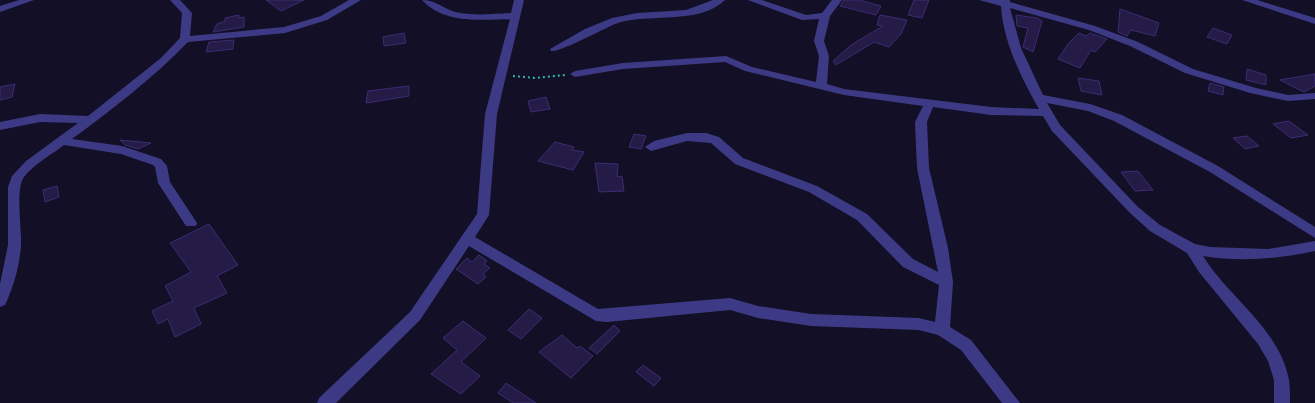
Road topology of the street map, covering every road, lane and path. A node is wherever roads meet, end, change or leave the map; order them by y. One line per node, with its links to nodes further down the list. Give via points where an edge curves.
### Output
1 (29, 0): 12 (street)
2 (176, 0): 16 (street, via 187,13)
3 (356, 0): 16 (street, via 324,18 285,30)
4 (427, 0): 13 (street, via 447,14)
5 (519, 0): 13 (street)
6 (720, 0): 17 (street, via 695,10 626,18 597,27)
7 (753, 0): 14 (street, via 805,18)
8 (837, 0): 14 (street)
9 (984, 0): 11 (street)
10 (1247, 0): 15 (street)
11 (1005, 2): 21 (street, via 1113,35 1202,76 1288,98); 22 (street, via 1017,51)
12 (0, 9)
13 (514, 16): 19 (street)
14 (825, 16): 20 (street, via 819,41 824,56)
15 (1315, 21)
16 (185, 39): 25 (street, via 144,79)
17 (555, 49)
18 (575, 74): 19 (path, via 536,78); 20 (street, via 623,66 726,59 749,69)
19 (500, 75): 31 (street, via 491,114 483,215)
20 (821, 87): 23 (street)
21 (1315, 96)
22 (1038, 98): 24 (street); 30 (street, via 1090,108 1118,118 1214,169)
23 (930, 102): 24 (street, via 991,111); 34 (street, via 922,122 923,168)
24 (1046, 113): 33 (street, via 1069,144 1134,210 1155,228)
25 (91, 120): 26 (street, via 40,118); 27 (street)
26 (0, 126)
27 (61, 141): 29 (street, via 122,150 157,162 161,166 164,183); 35 (street, via 18,176 14,187 12,261)
28 (650, 147): 34 (street, via 686,138 709,137 739,160 813,190 862,217 908,263)
29 (191, 224)
30 (1315, 233)
31 (467, 239): 36 (street, via 596,314 608,316 730,304 811,320 901,322); 37 (street, via 415,316)
32 (1315, 246): 33 (street, via 1268,254)
33 (1192, 249): 39 (street, via 1210,280 1250,323 1272,354 1280,371)
34 (946, 282): 36 (street)
35 (0, 301)
36 (942, 330): 38 (street, via 966,345)
37 (325, 403)
38 (1012, 403)
39 (1282, 403)

